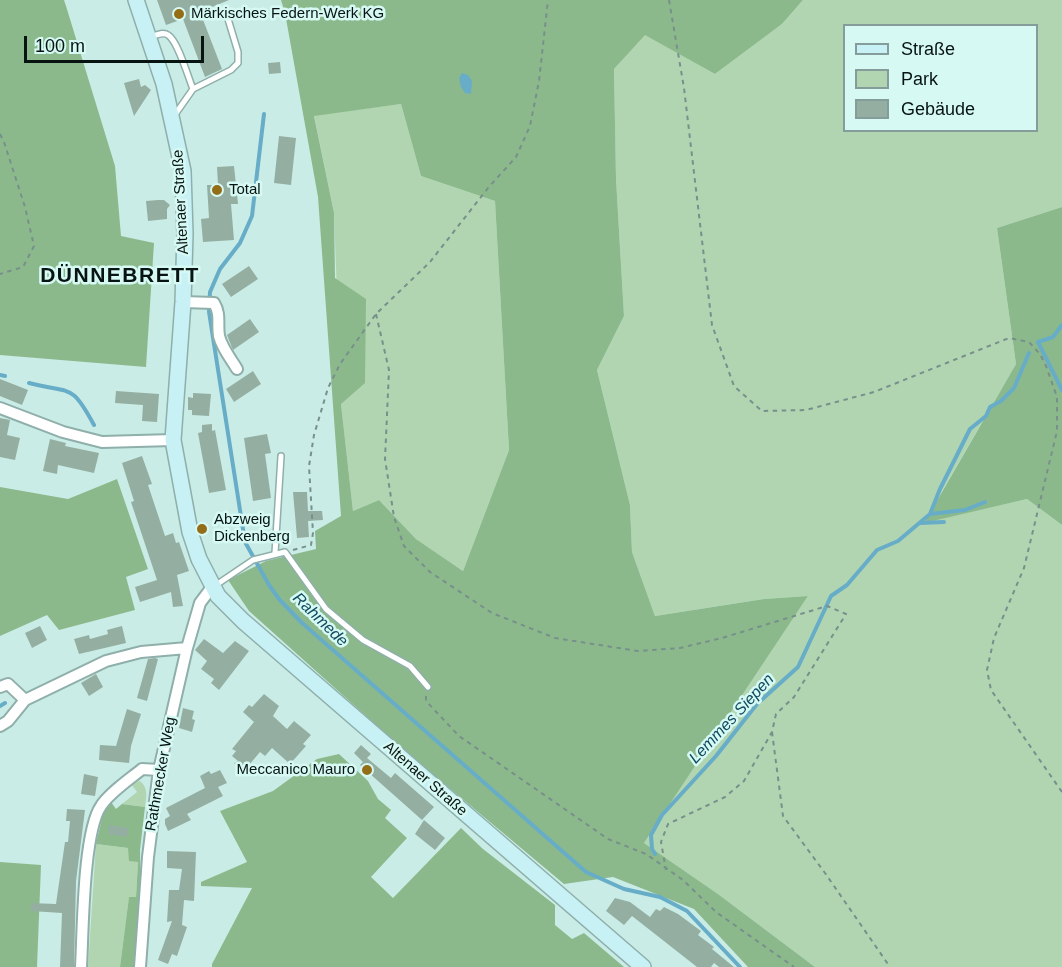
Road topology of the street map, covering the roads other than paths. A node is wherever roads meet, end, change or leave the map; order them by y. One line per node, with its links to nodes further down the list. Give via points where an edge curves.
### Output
1 (136, 0): 3 (main road, Altenaer Straße)
2 (228, 19): 4 (lane, via 238,63)
3 (149, 37): 4 (lane, via 168,34); 5 (main road, Altenaer Straße)
4 (192, 89): 5 (lane)
5 (173, 117): 6 (main road, Altenaer Straße, via 183,171)
6 (183, 302): 7 (street, via 209,303 218,310 219,336); 9 (main road, Altenaer Straße)
7 (237, 369)
8 (0, 408): 9 (street, via 102,442)
9 (173, 440): 12 (main road, Altenaer Straße, via 190,532)
10 (281, 456): 11 (lane)
11 (274, 553): 12 (lane, via 253,560); 15 (lane, via 285,552 326,609 363,640 410,666)
12 (212, 587): 13 (street, Rathmecker Weg, via 200,603); 21 (main road, Altenaer Straße, via 252,629)
13 (187, 648): 16 (street, via 141,652 106,661); 18 (street, Rathmecker Weg)
14 (0, 687): 16 (street, via 8,684)
15 (428, 687)
16 (25, 700): 17 (street)
17 (0, 726)
18 (159, 770): 19 (street, via 142,769 101,804 94,818); 20 (street, Rathmecker Weg)
19 (81, 967)
20 (140, 967)
21 (643, 967)

